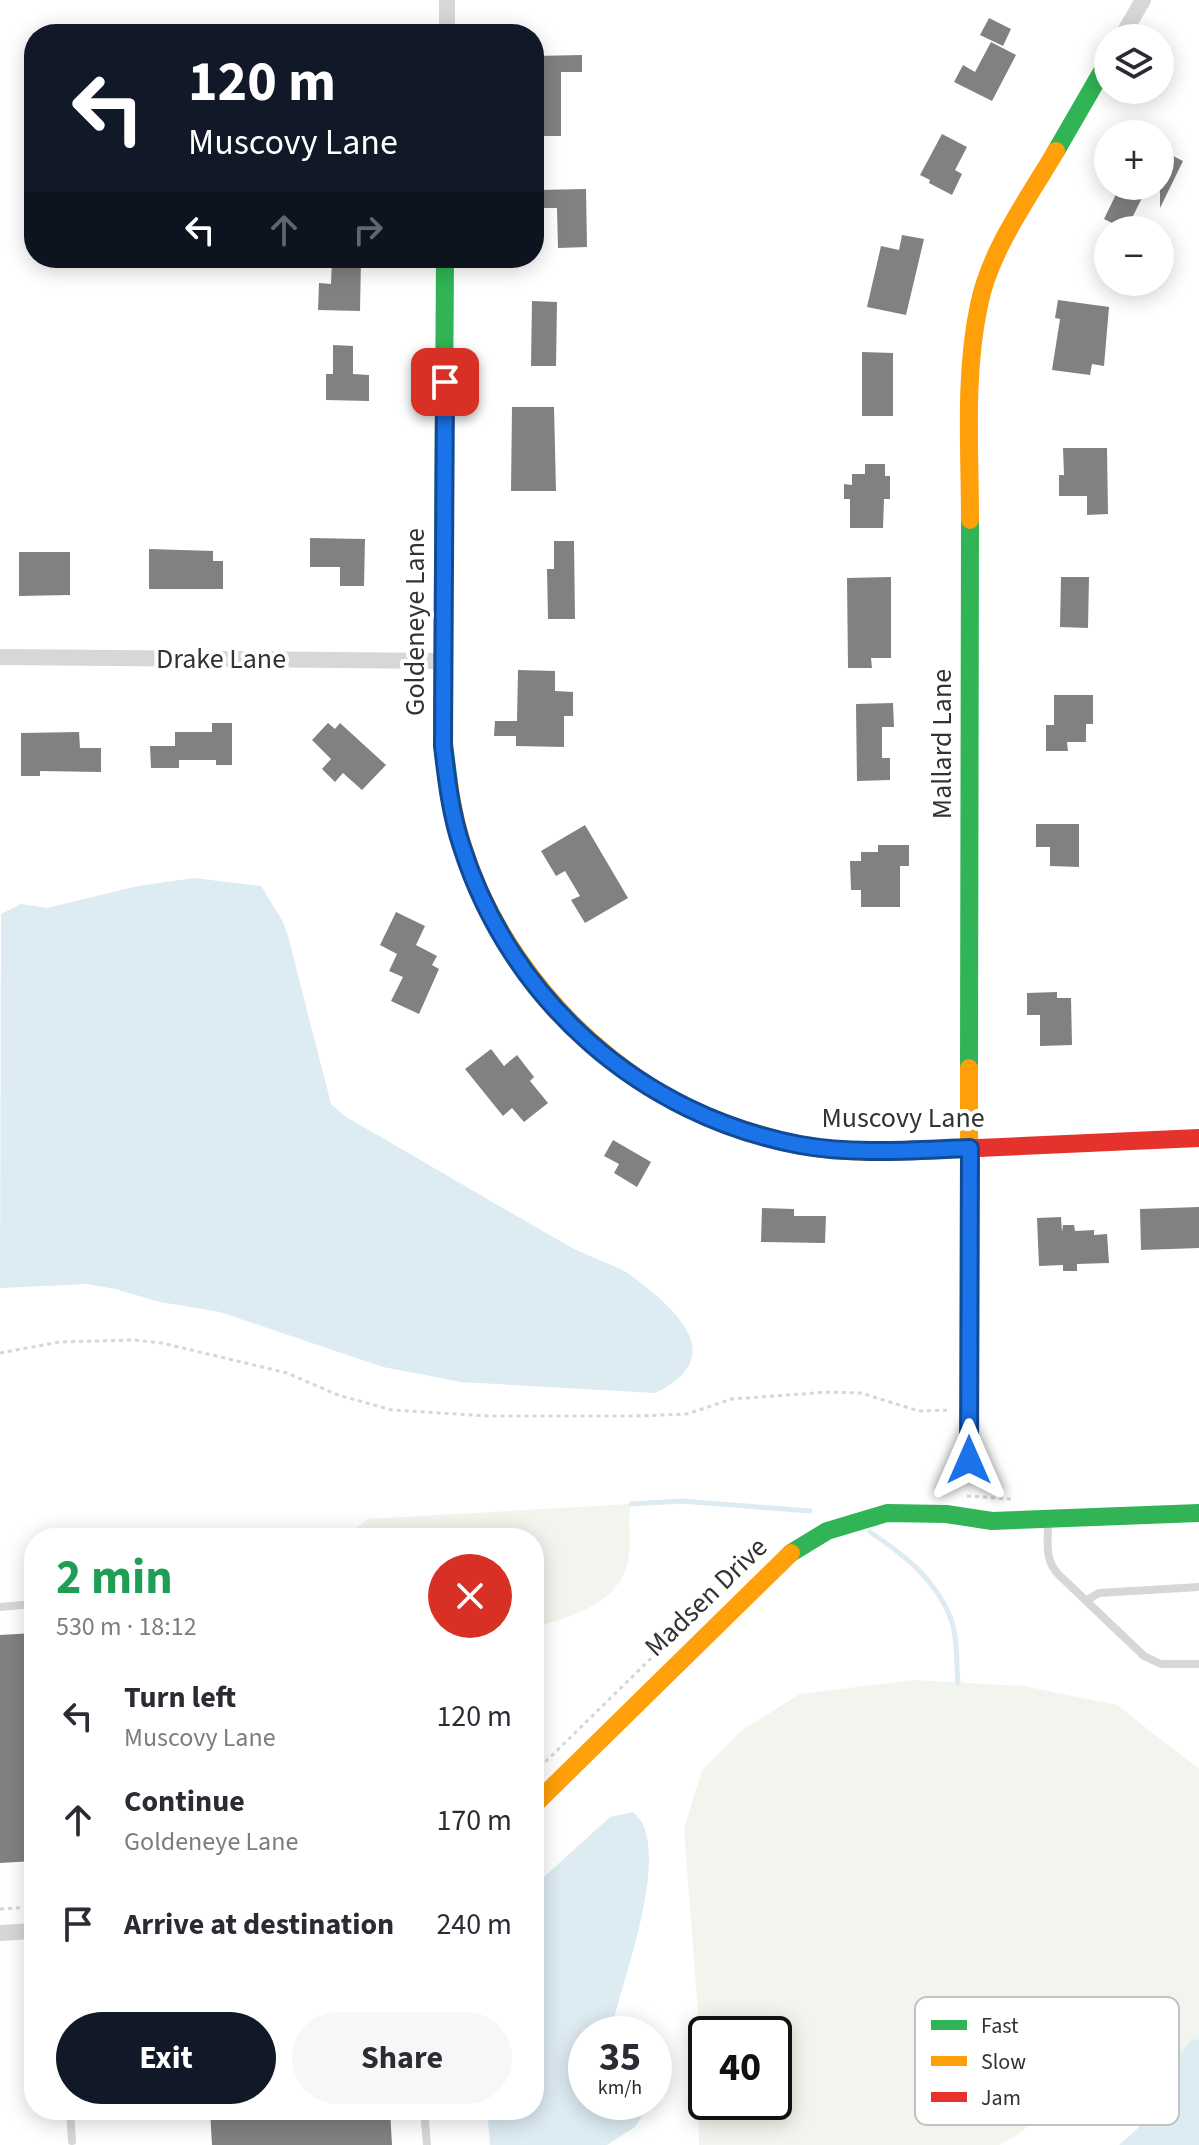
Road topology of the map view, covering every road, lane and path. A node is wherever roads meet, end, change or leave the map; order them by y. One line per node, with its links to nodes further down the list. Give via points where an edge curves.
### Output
1 (447, 0): 3 (street)
2 (1143, 0): 4 (street)
3 (447, 24)
4 (1129, 24)
5 (1094, 85): 11 (street, Mallard Lane, via 999,249 974,328)
6 (445, 268): 8 (street, Goldeneye Lane)
7 (0, 657): 8 (street, Drake Lane)
8 (443, 661): 9 (street, Goldeneye Lane, via 443,746 461,845 503,939)
9 (552, 1007): 11 (street, Muscovy Lane, via 649,1088 745,1131 800,1145 864,1152)
10 (1199, 1138): 11 (street, Muscovy Lane)
11 (970, 1148): 13 (street, Mallard Lane)
12 (0, 1353): 13 (path, via 59,1342 162,1343 287,1373 392,1410 490,1416 687,1414 732,1399 829,1392 861,1393 919,1411)
13 (969, 1409): 14 (street, Mallard Lane)
14 (969, 1460)
15 (965, 1495): 16 (path)
16 (1020, 1499)
17 (1199, 1513): 18 (street, Madsen Drive)
18 (1049, 1519): 20 (lane, via 1051,1568); 26 (street, Madsen Drive, via 992,1521 887,1513 827,1531 784,1557)
19 (1199, 1587): 20 (lane, via 1099,1593)
20 (1087, 1600): 24 (lane, via 1151,1660)
21 (24, 1605): 22 (lane)
22 (0, 1607)
23 (697, 1620): 25 (path, via 680,1628)
24 (1199, 1664)
25 (544, 1763)
26 (544, 1795)
27 (24, 1908): 28 (path)
28 (0, 1909)
29 (24, 1932): 30 (street)
30 (0, 1933)
31 (71, 2120): 33 (lane)
32 (425, 2120): 34 (lane)
33 (72, 2141)
34 (427, 2145)

